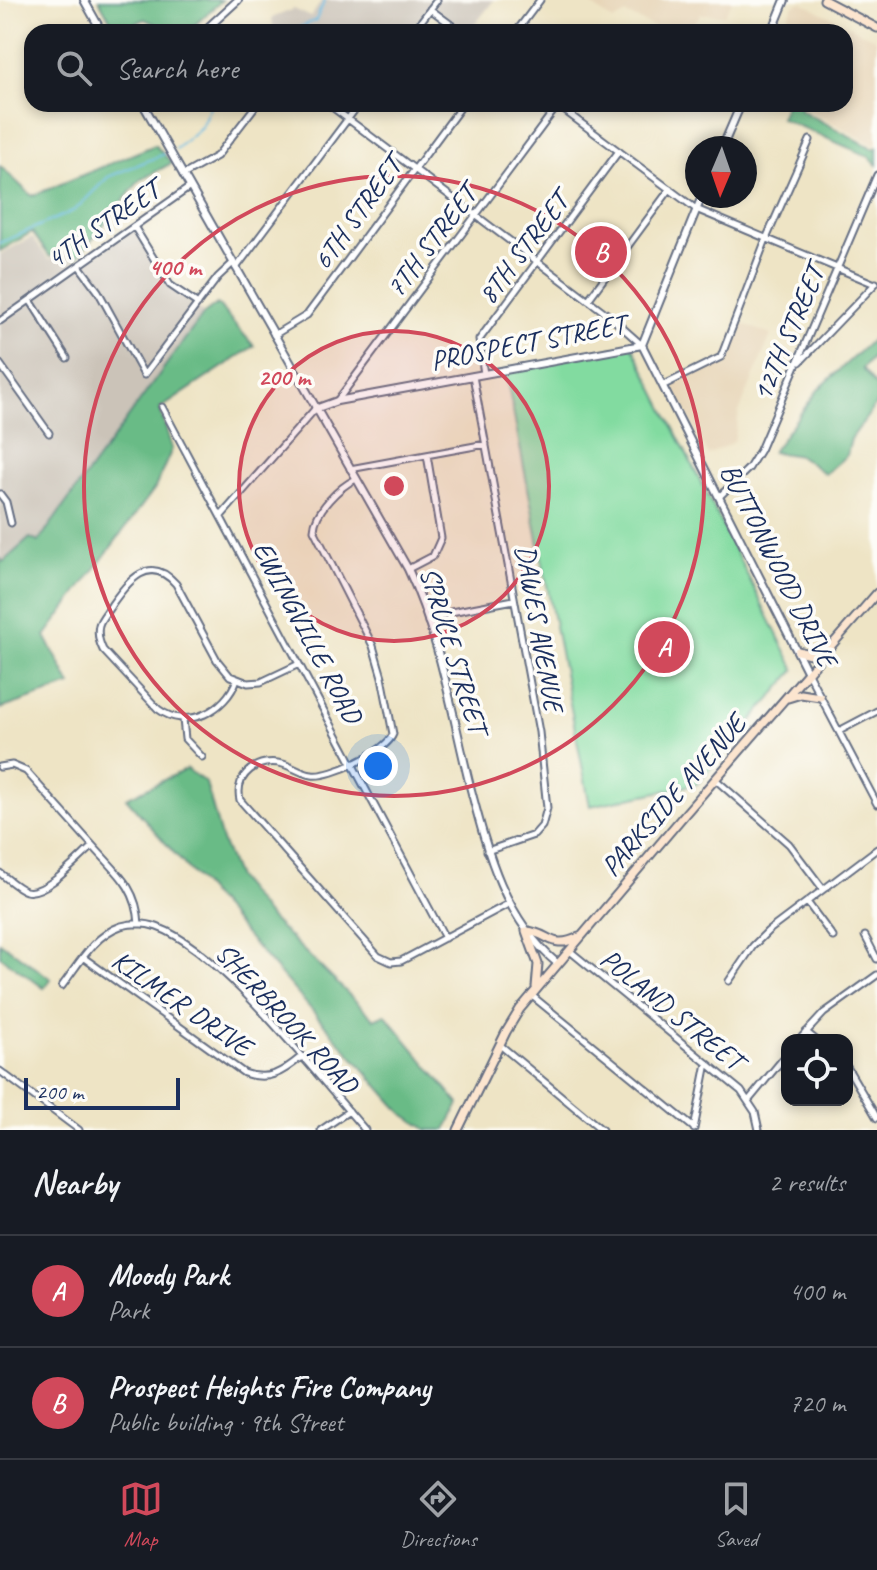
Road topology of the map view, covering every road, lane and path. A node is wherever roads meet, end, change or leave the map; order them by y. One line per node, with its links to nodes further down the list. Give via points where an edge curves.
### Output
1 (84, 0): 8 (street)
2 (238, 0): 9 (street)
3 (437, 0): 7 (street)
4 (540, 0): 12 (street)
5 (785, 0): 13 (street)
6 (824, 0): 14 (main road)
7 (430, 9): 10 (street); 11 (street)
8 (98, 24)
9 (212, 24)
10 (419, 24)
11 (450, 24)
12 (522, 24)
13 (775, 24)
14 (877, 28)
15 (148, 112): 28 (street, SPRUCE STREET)
16 (251, 112): 28 (street, 4TH STREET, via 217,156)
17 (339, 112): 23 (street)
18 (353, 112): 23 (street)
19 (457, 112): 27 (street, 6TH STREET)
20 (552, 112): 33 (street, 7TH STREET)
21 (566, 112): 26 (street)
22 (738, 112): 24 (street)
23 (348, 119): 27 (street); 37 (street)
24 (727, 136)
25 (810, 140): 35 (street)
26 (619, 151): 31 (street); 36 (street, 8TH STREET)
27 (414, 169): 33 (street); 45 (street, 6TH STREET, via 307,315)
28 (183, 175): 30 (street, SPRUCE STREET)
29 (877, 175): 39 (street, 12TH STREET)
30 (190, 187): 34 (street, 4TH STREET); 37 (street, SPRUCE STREET)
31 (670, 189): 32 (street); 42 (street)
32 (696, 209): 35 (street); 46 (street, PROSPECT STREET)
33 (476, 215): 36 (street); 53 (street, 7TH STREET)
34 (135, 228): 38 (street, 4TH STREET); 43 (street, via 170,285)
35 (766, 239): 39 (street); 52 (street, via 721,357)
36 (537, 262): 42 (street); 50 (street, 8TH STREET, via 479,340)
37 (234, 265): 43 (street); 45 (street, SPRUCE STREET)
38 (80, 267): 41 (street, 4TH STREET); 43 (street, via 144,375)
39 (837, 269): 40 (street); 49 (street, 12TH STREET)
40 (876, 283): 49 (street)
41 (30, 300): 44 (street, 4TH STREET); 47 (street)
42 (588, 300): 46 (street)
43 (198, 304)
44 (0, 321)
45 (274, 335): 55 (street, SPRUCE STREET)
46 (642, 345): 50 (street, PROSPECT STREET); 52 (street, BUTTONWOOD DRIVE)
47 (67, 358)
48 (0, 364): 56 (street)
49 (797, 365): 62 (street, 12TH STREET, via 760,450)
50 (484, 374): 51 (street, PROSPECT STREET)
51 (473, 376): 53 (street, PROSPECT STREET); 57 (street, DAWES AVENUE)
52 (664, 385): 62 (street, BUTTONWOOD DRIVE)
53 (337, 401): 55 (street, PROSPECT STREET)
54 (162, 407): 63 (street, EWINGVILLE ROAD)
55 (315, 409): 59 (street, SPRUCE STREET); 63 (street)
56 (49, 433)
57 (486, 444): 58 (street); 67 (street, DAWES AVENUE)
58 (427, 455): 59 (street); 65 (street, via 441,538 433,556)
59 (350, 469): 60 (street, SPRUCE STREET)
60 (356, 479): 65 (street, SPRUCE STREET); 80 (street, via 314,524 373,646 394,729 384,748)
61 (0, 494): 64 (street)
62 (720, 496): 70 (street, BUTTONWOOD DRIVE)
63 (221, 516): 71 (street, EWINGVILLE ROAD)
64 (11, 523)
65 (408, 569): 68 (street, SPRUCE STREET)
66 (877, 593): 69 (main road, PARKSIDE AVENUE)
67 (514, 600): 68 (street); 86 (street, DAWES AVENUE, via 539,732 547,814 534,835)
68 (428, 622): 86 (street, SPRUCE STREET)
69 (828, 649): 70 (main road); 72 (main road, PARKSIDE AVENUE)
70 (798, 651): 72 (street, BUTTONWOOD DRIVE)
71 (299, 664): 73 (street, via 261,682); 80 (street, EWINGVILLE ROAD)
72 (808, 673): 74 (street, BUTTONWOOD DRIVE); 75 (main road, PARKSIDE AVENUE)
73 (237, 679): 77 (street, via 223,704); 77 (street, via 220,667 172,579 149,571 132,578 101,620 100,644 158,709)
74 (820, 697): 75 (main road); 78 (street, BUTTONWOOD DRIVE)
75 (786, 698): 82 (main road, PARKSIDE AVENUE)
76 (877, 711): 78 (street)
77 (183, 719): 79 (street, via 185,739)
78 (839, 731): 83 (street, BUTTONWOOD DRIVE)
79 (202, 757)
80 (352, 763): 96 (street, EWINGVILLE ROAD); 96 (street, via 331,774 313,775 261,764 244,775 238,792 244,807 378,956 401,961)
81 (0, 767): 84 (street, via 26,771)
82 (715, 779): 88 (street, via 789,844); 93 (main road, PARKSIDE AVENUE)
83 (877, 804)
84 (93, 846): 87 (street, via 37,892 21,889); 91 (street, via 133,892)
85 (877, 849): 88 (street)
86 (487, 851): 90 (street, SPRUCE STREET)
87 (0, 873)
88 (823, 889): 89 (street)
89 (807, 902): 95 (street); 102 (street, via 760,938)
90 (510, 903): 92 (street, SPRUCE STREET); 96 (street)
91 (139, 924): 98 (street, via 104,935); 108 (street, SHERBROOK ROAD, via 165,930 207,959)
92 (526, 931): 93 (main road, via 556,942); 100 (street, SPRUCE STREET); 104 (main road, via 538,964)
93 (581, 936): 97 (main road, PARKSIDE AVENUE)
94 (865, 936): 99 (street)
95 (833, 937)
96 (445, 938)
97 (569, 950): 100 (main road, PARKSIDE AVENUE); 110 (street, POLAND STREET)
98 (84, 958): 103 (street); 108 (street, KILMER DRIVE, via 244,1073 273,1076)
99 (877, 959)
100 (558, 964): 104 (main road, PARKSIDE AVENUE)
101 (877, 975): 105 (street)
102 (729, 981)
103 (62, 986)
104 (534, 992): 107 (main road, PARKSIDE AVENUE); 116 (street)
105 (806, 1032): 106 (street)
106 (808, 1034)
107 (500, 1045): 120 (main road); 121 (street)
108 (301, 1057): 114 (street, SHERBROOK ROAD)
109 (781, 1061): 113 (street)
110 (707, 1063): 113 (street, POLAND STREET); 116 (street)
111 (0, 1071): 117 (street)
112 (853, 1077): 115 (street)
113 (749, 1100): 122 (street)
114 (349, 1111): 118 (street); 119 (street, SHERBROOK ROAD)
115 (877, 1118)
116 (694, 1129)
117 (79, 1130)
118 (321, 1130)
119 (365, 1130)
120 (458, 1130)
121 (602, 1130)
122 (759, 1130)

